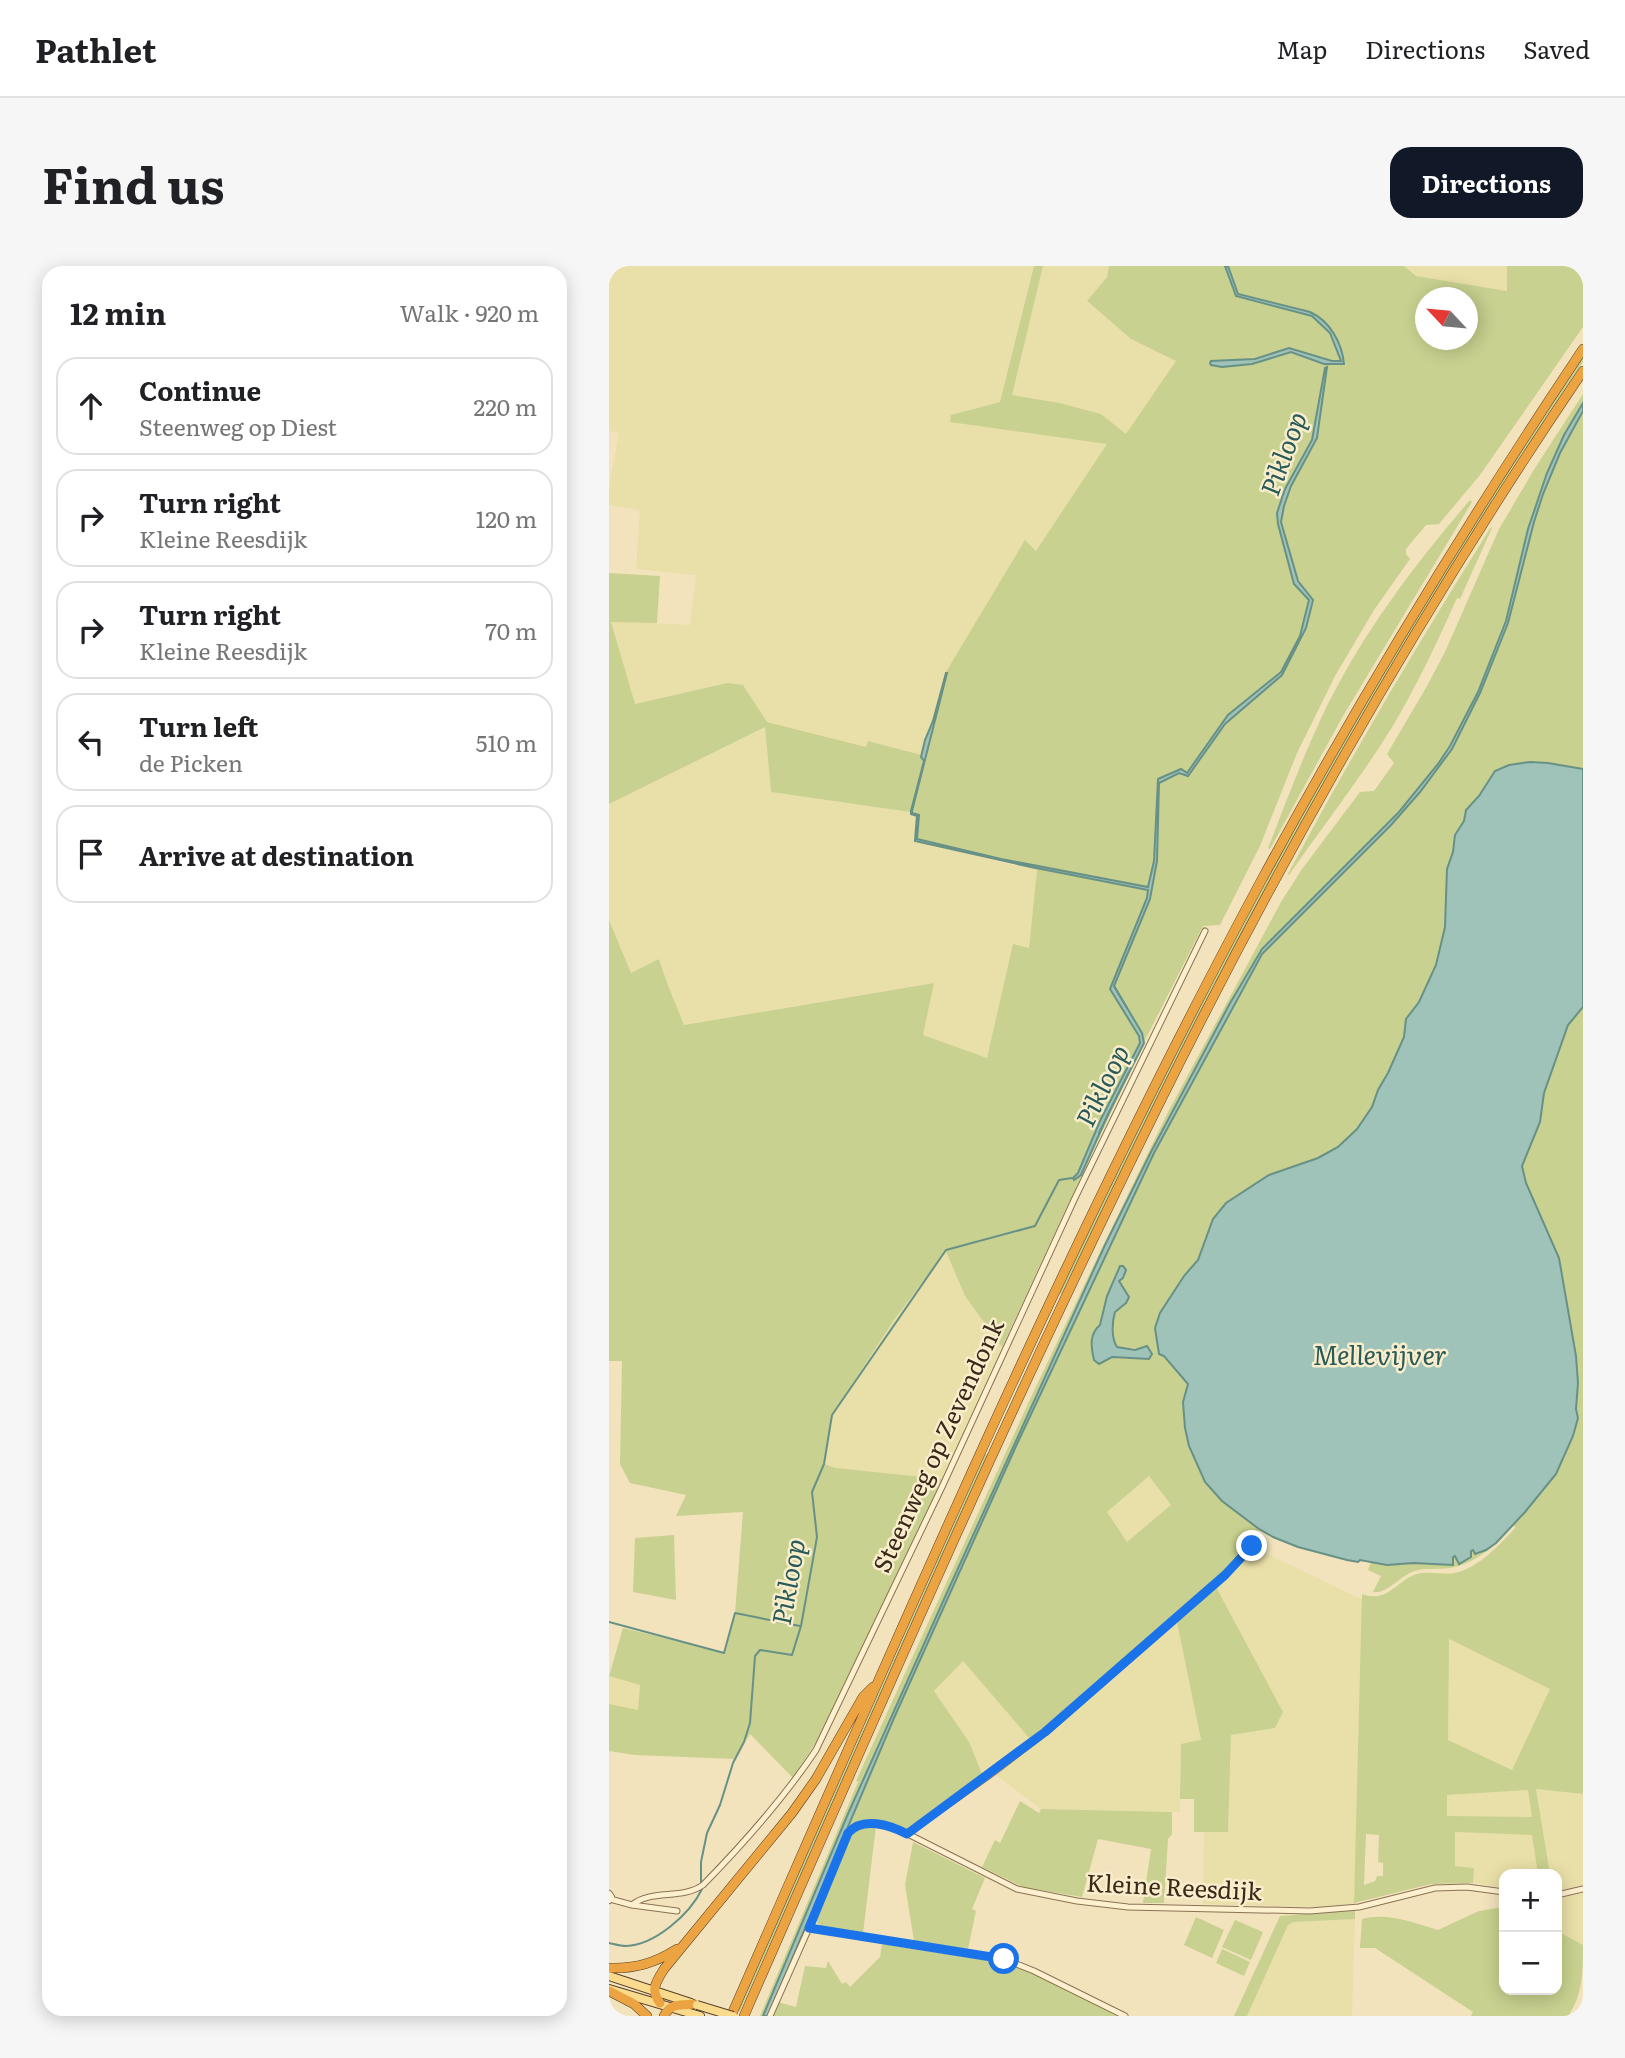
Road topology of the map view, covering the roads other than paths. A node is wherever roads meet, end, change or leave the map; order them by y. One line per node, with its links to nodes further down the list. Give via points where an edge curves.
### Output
1 (1583, 349): 5 (highway, via 1398,640 1242,917 1064,1273)
2 (1583, 371): 26 (highway, via 1389,680 1272,886 1160,1102 1003,1431)
3 (1205, 930): 12 (street, Steenweg op Zevendonk, via 816,1750 778,1801 703,1885)
4 (1256, 1545): 6 (street, via 1045,1732)
5 (877, 1684): 15 (highway, via 863,1698 792,1813); 25 (highway)
6 (907, 1834): 8 (street, Kleine Reesdijk, via 1017,1889 1128,1907 1310,1911 1359,1907 1444,1887); 14 (street, Kleine Reesdijk, via 879,1824 850,1829)
7 (1583, 1889): 10 (street)
8 (1499, 1891)
9 (609, 1894): 11 (street)
10 (1562, 1894)
11 (609, 1900): 12 (street)
12 (632, 1905): 13 (street)
13 (677, 1911)
14 (809, 1928): 27 (street, Kleine Reesdijk); 28 (street, via 1012,1961)
15 (684, 1944): 16 (highway, via 643,1966); 19 (highway)
16 (609, 1968)
17 (609, 1976): 19 (main road)
18 (609, 1990): 20 (main road); 23 (highway)
19 (653, 1991): 20 (highway); 22 (main road)
20 (660, 2003): 21 (main road)
21 (670, 2007): 22 (highway); 24 (highway)
22 (696, 2010): 25 (main road, bridge)
23 (647, 2016)
24 (664, 2016)
25 (732, 2016)
26 (744, 2016)
27 (770, 2016)
28 (1125, 2016)

